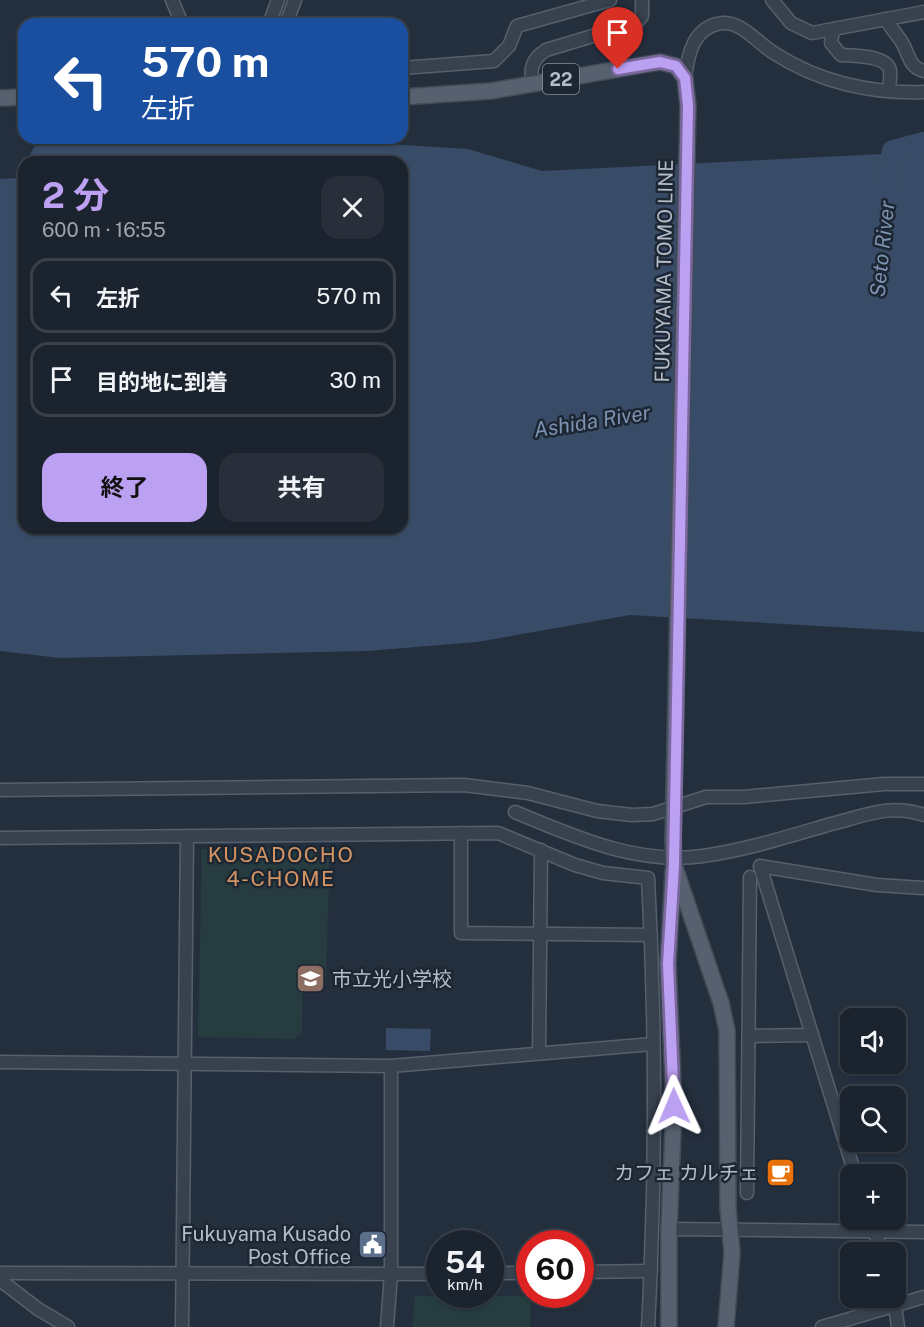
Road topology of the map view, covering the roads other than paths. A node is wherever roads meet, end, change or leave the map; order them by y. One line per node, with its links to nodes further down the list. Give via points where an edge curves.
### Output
1 (172, 0): 8 (street)
2 (278, 0): 9 (street)
3 (295, 0): 10 (street)
4 (610, 0): 13 (street, via 518,26 508,46 494,61)
5 (642, 0): 16 (street, via 642,16 636,23 537,56 530,71)
6 (771, 0): 12 (street, via 800,30 812,33)
7 (924, 12): 11 (street)
8 (180, 18)
9 (271, 18)
10 (288, 18)
11 (886, 19): 12 (street); 14 (street, via 913,66)
12 (833, 29): 17 (street, via 831,43 841,55 886,63 890,69)
13 (408, 68)
14 (924, 71)
15 (685, 78): 16 (main road, 22, via 676,66 660,62); 17 (street, via 688,53 697,37 709,27 726,22 802,70 844,84); 24 (main road, FUKUYAMA TOMO LINE, via 688,106)
16 (532, 84): 20 (main road, 22)
17 (889, 91): 18 (street)
18 (924, 92)
19 (18, 97): 21 (main road)
20 (408, 97)
21 (0, 98)
22 (924, 784): 24 (street, via 706,797)
23 (0, 790): 24 (street, via 464,785 528,793 597,811 632,815)
24 (674, 808): 31 (main road, FUKUYAMA TOMO LINE, bridge)
25 (515, 812): 26 (street, via 616,850 653,858 702,856 891,808)
26 (924, 815)
27 (461, 833): 28 (street); 30 (street, via 498,833); 34 (street, via 461,933)
28 (187, 836): 29 (street); 41 (street)
29 (0, 838)
30 (541, 850): 34 (street); 35 (street, via 603,873 648,878)
31 (674, 865): 43 (main road, FUKUYAMA TOMO LINE, via 727,1030); 48 (main road, FUKUYAMA TOMO LINE, via 668,964 674,1106)
32 (750, 877): 37 (street)
33 (924, 888): 36 (street, via 877,885 760,866)
34 (540, 934): 35 (street); 39 (street)
35 (651, 935): 38 (street)
36 (812, 1035): 37 (street); 45 (street)
37 (749, 1036): 44 (street)
38 (652, 1044): 39 (street); 52 (street)
39 (539, 1053): 42 (street)
40 (0, 1062): 41 (street)
41 (185, 1063): 42 (street); 55 (street)
42 (391, 1066): 56 (street)
43 (728, 1104): 44 (street); 50 (main road, FUKUYAMA TOMO LINE)
44 (748, 1106): 46 (street)
45 (852, 1164)
46 (747, 1193)
47 (840, 1227): 50 (street)
48 (669, 1229): 50 (street); 67 (main road, FUKUYAMA TOMO LINE)
49 (906, 1230): 51 (street)
50 (731, 1231): 68 (main road, FUKUYAMA TOMO LINE)
51 (924, 1232)
52 (651, 1271): 53 (street); 66 (street)
53 (594, 1272)
54 (0, 1273): 55 (street)
55 (182, 1273): 56 (street); 64 (street)
56 (391, 1274): 57 (street); 65 (street)
57 (426, 1274)
58 (0, 1280): 63 (street)
59 (924, 1297): 60 (street)
60 (906, 1299)
61 (875, 1308): 69 (street)
62 (896, 1308): 70 (street)
63 (68, 1327)
64 (182, 1327)
65 (387, 1327)
66 (648, 1327)
67 (669, 1327)
68 (726, 1327)
69 (822, 1327)
70 (898, 1327)

